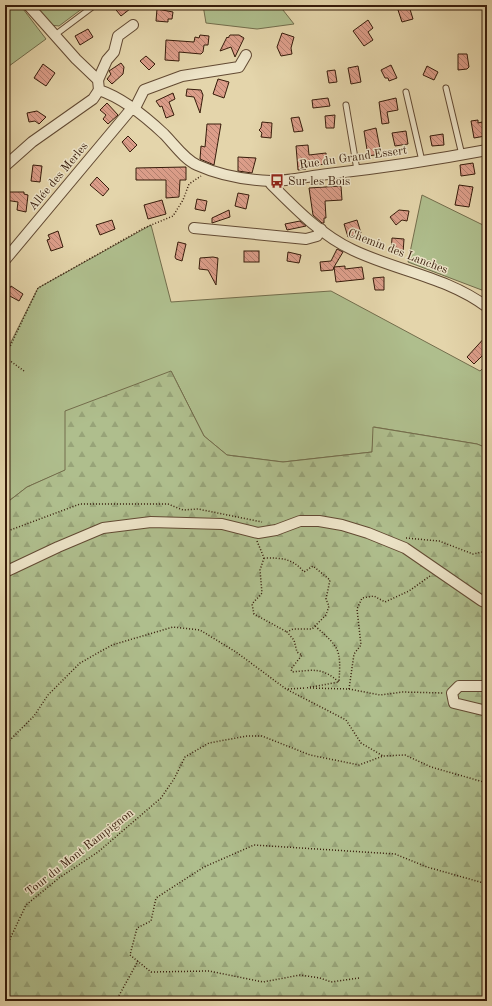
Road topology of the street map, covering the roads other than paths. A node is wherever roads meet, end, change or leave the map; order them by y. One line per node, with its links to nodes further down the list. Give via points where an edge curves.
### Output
1 (28, 5): 4 (street, Rue du Grand Essert)
2 (95, 5): 4 (lane)
3 (133, 25): 6 (street, via 118,36 114,52)
4 (55, 35): 6 (street, Rue du Grand Essert)
5 (246, 55): 10 (street, Allée des Merles, via 239,67 182,76 144,90)
6 (98, 85): 10 (street, Rue du Grand Essert); 14 (street, via 93,99 32,142)
7 (446, 88): 12 (lane)
8 (406, 92): 13 (lane)
9 (346, 105): 15 (lane)
10 (133, 109): 16 (street, Rue du Grand Essert, via 196,164 238,177); 19 (street, Allée des Merles)
11 (487, 150): 12 (street, Rue du Grand Essert)
12 (462, 155): 13 (street, Rue du Grand Essert)
13 (422, 161): 15 (street, Rue du Grand Essert)
14 (5, 166)
15 (357, 170): 16 (street, Rue du Grand Essert)
16 (270, 181): 18 (street, Chemin des Lanches, via 294,207)
17 (194, 228): 18 (street, via 306,239 317,236)
18 (321, 229): 20 (street, Chemin des Lanches, via 336,241 354,250 460,289)
19 (5, 260)
20 (487, 307)
21 (5, 572): 22 (street, via 58,546 103,528 151,522 222,524 258,532 276,530 300,521 319,521 342,525 401,546)
22 (487, 602)
23 (487, 686): 24 (street, via 459,686 452,693 454,703)
24 (487, 711)

